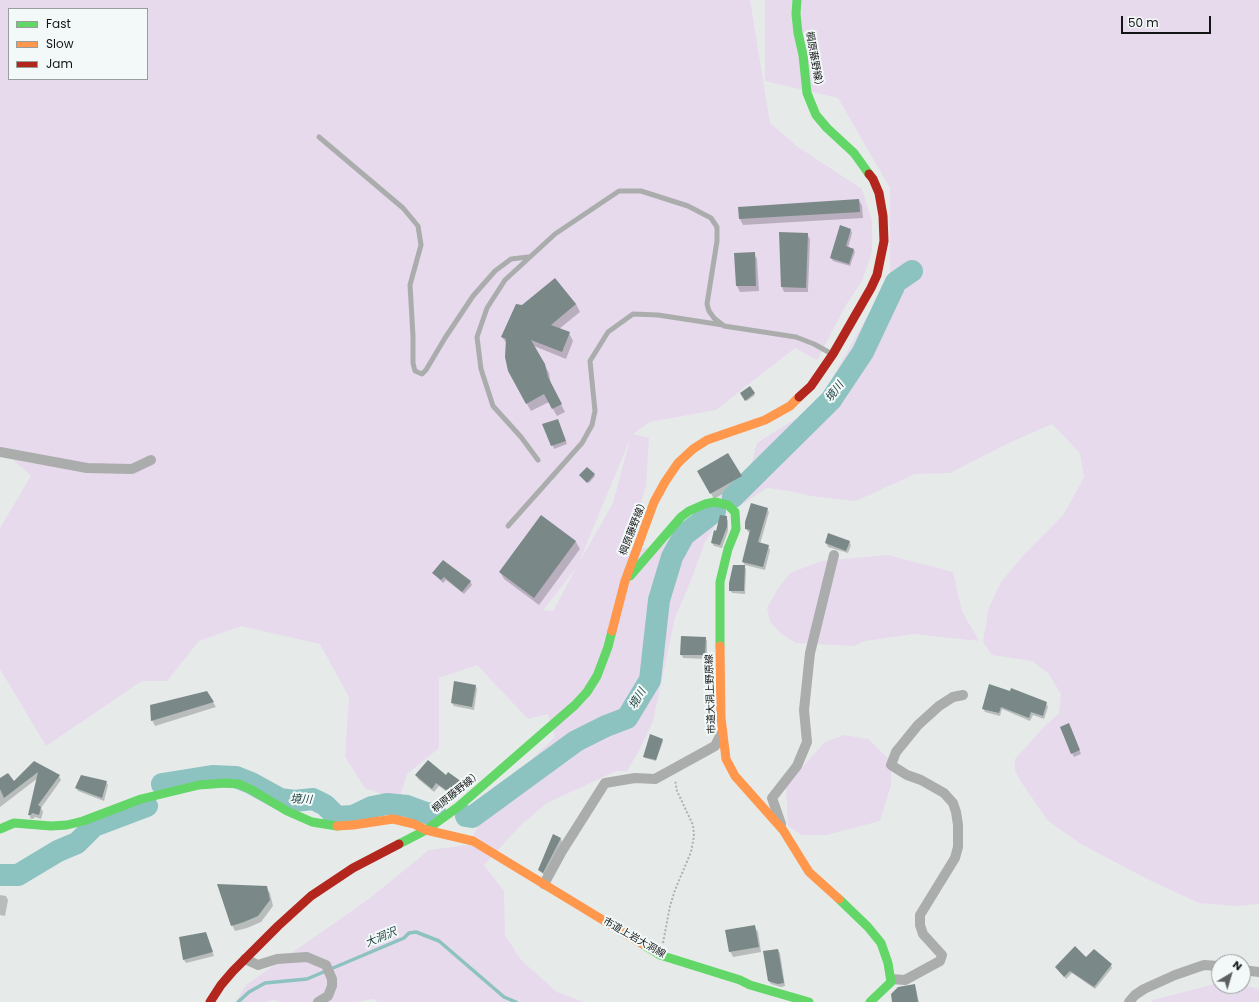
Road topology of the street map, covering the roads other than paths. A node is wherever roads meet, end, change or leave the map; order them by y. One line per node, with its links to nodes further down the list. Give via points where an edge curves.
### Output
1 (797, 0): 5 (street, 棡原藤野線）, via 798,33 807,93 816,115 854,153 873,180 880,193 883,216 884,241 877,275 866,299)
2 (319, 137): 3 (lane, via 403,208 418,226 421,245 410,286 415,371 422,374 426,370 473,296 495,271 511,259)
3 (529, 257): 4 (lane, via 555,234 619,191 641,191 688,206 711,218 717,227 707,304 714,318); 8 (lane, via 504,280 487,308 477,337 481,369 493,406)
4 (724, 326): 5 (lane, via 796,337); 9 (lane, via 658,315 633,314 608,332 590,360 595,410 592,425 582,443)
5 (833, 354): 11 (street, 棡原藤野線）, via 811,386 790,406 766,420 707,440 693,448 678,463 654,502)
6 (0, 452): 7 (street, via 87,468 132,469)
7 (151, 460)
8 (538, 460)
9 (508, 526)
10 (834, 555): 16 (street, via 810,653 804,710 807,742 797,766 772,798)
11 (625, 581): 13 (street, 市道大洞上野原線, via 689,511 715,502 728,505 735,512 736,529 720,582); 15 (street, 棡原藤野線）, via 603,662 587,692 553,725 458,807)
12 (963, 695): 20 (street, via 953,697 939,706 918,725 896,752 891,765 944,793 953,804 958,825 958,848 955,858 920,915 923,934 942,954 940,961 905,980)
13 (722, 732): 16 (street, 市道大洞上野原線, via 726,759 732,772); 17 (street, via 715,746 655,779 635,778 605,783)
14 (0, 829): 15 (street, 市道上岩大洞線, via 14,823 67,825 141,799 199,785 225,783 239,784 312,822 335,826 393,819)
15 (426, 830): 17 (street, 市道上岩大洞線, via 473,841); 18 (street, 棡原藤野線）, via 332,881 296,910)
16 (783, 830): 20 (street, 市道大洞上野原線, via 809,872 868,927 881,943)
17 (544, 884): 23 (street, 市道上岩大洞線, via 660,955)
18 (245, 959): 21 (street, 棡原藤野線）, via 221,985); 22 (street, via 258,965 277,959 307,957 326,965 332,986 328,996)
19 (1211, 965): 25 (street, via 1204,965 1175,975 1144,989)
20 (891, 979): 24 (street, via 891,982)
21 (210, 1002)
22 (318, 1002)
23 (809, 1002)
24 (870, 1002)
25 (1129, 1002)

